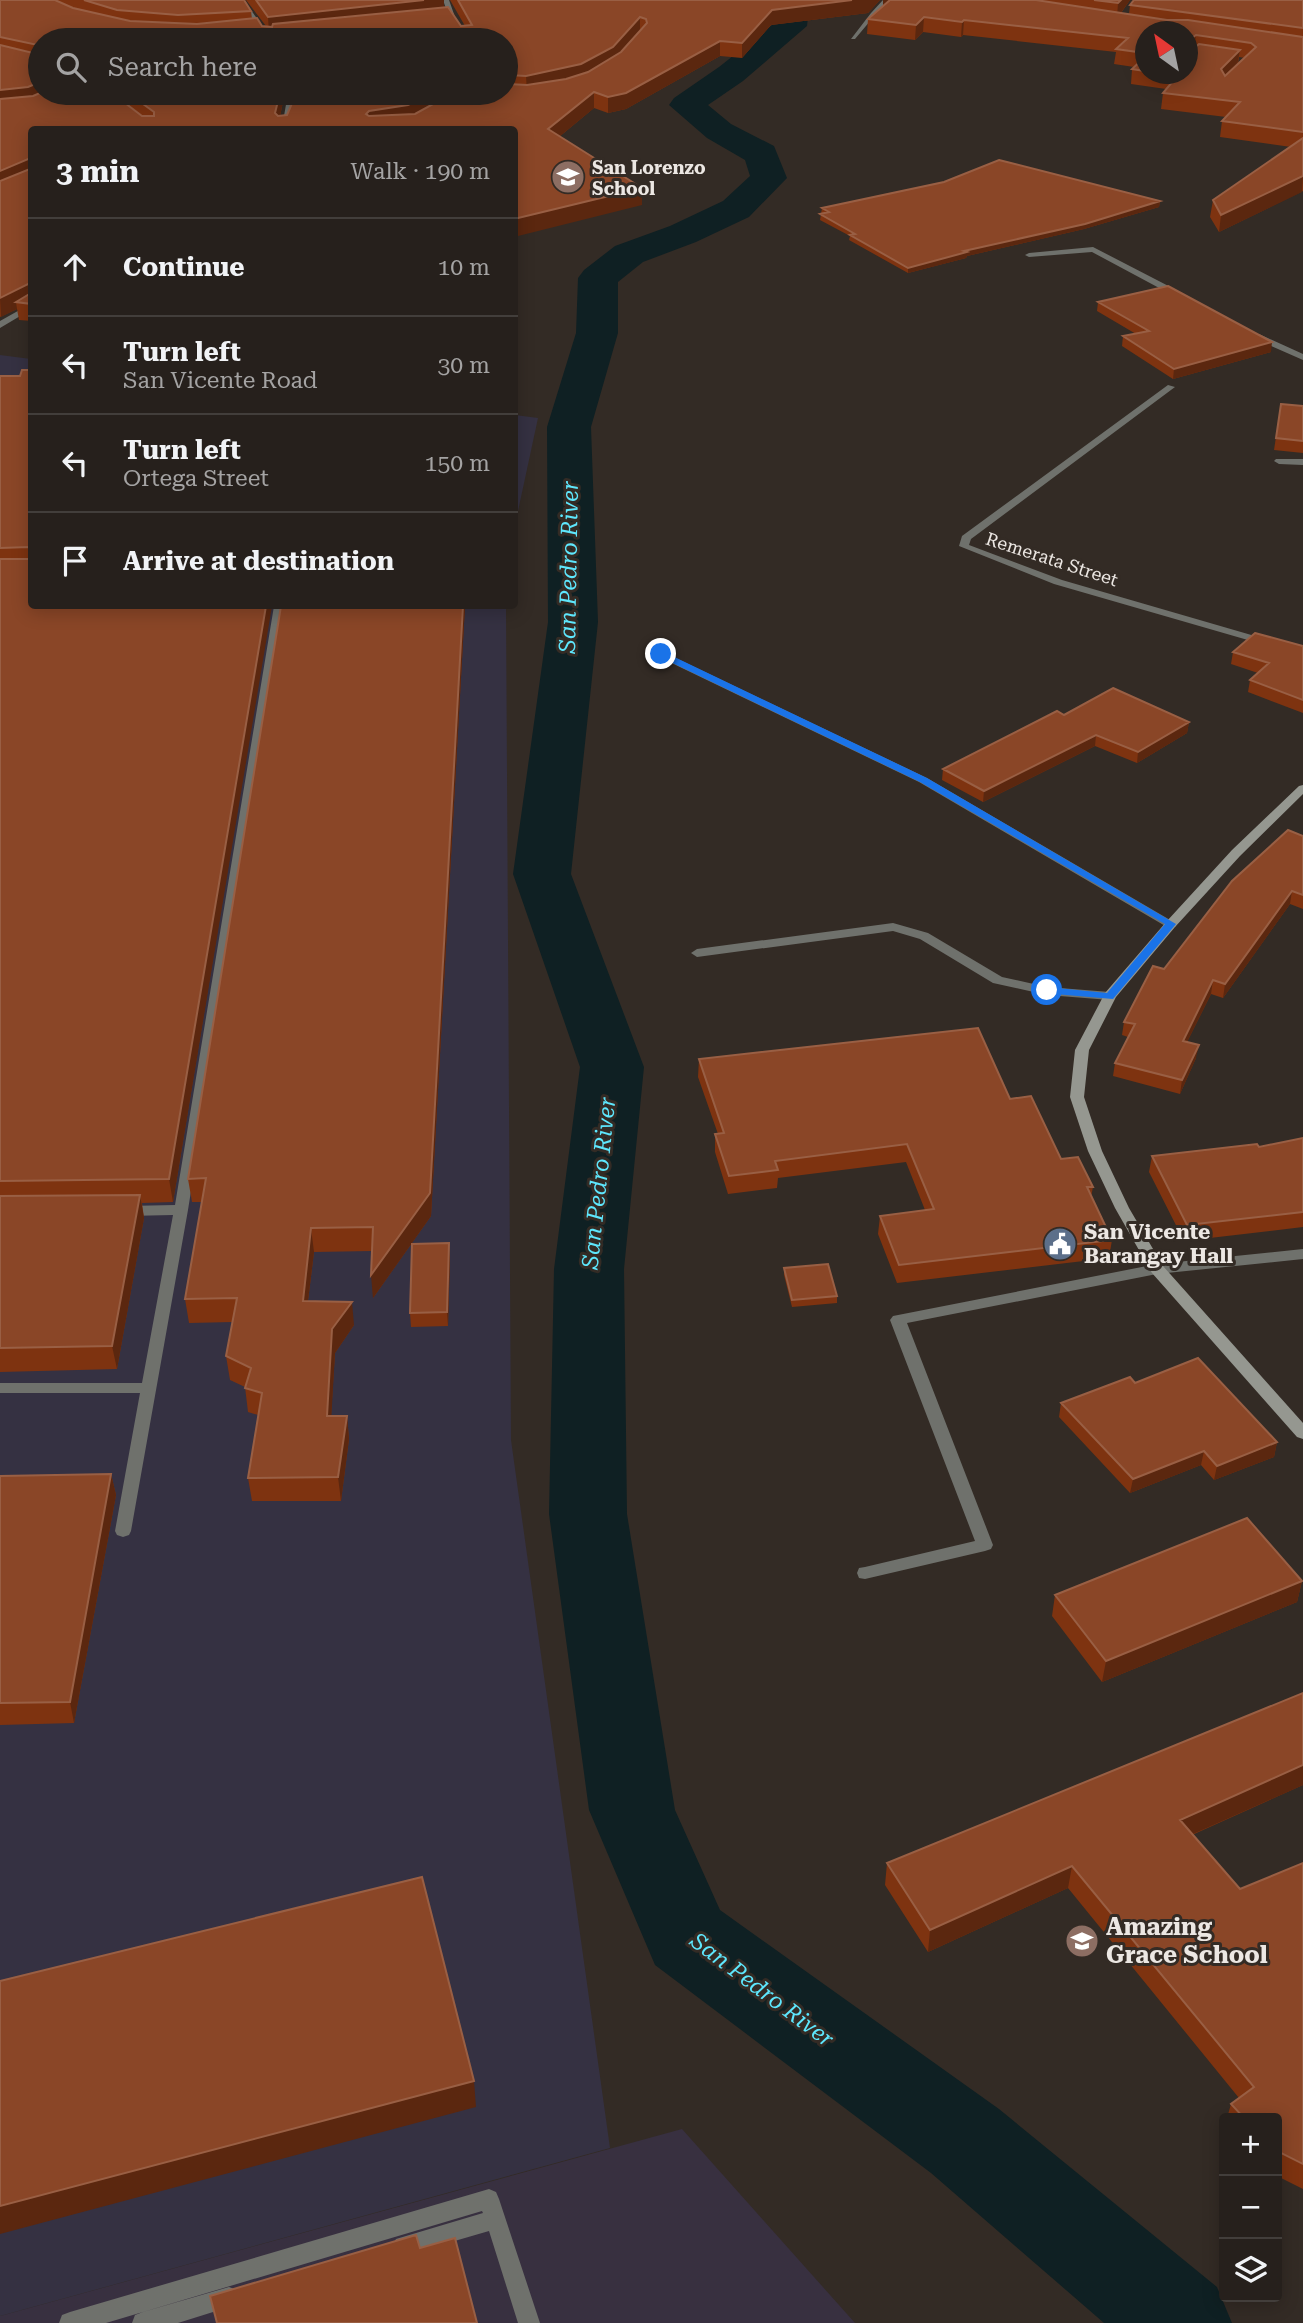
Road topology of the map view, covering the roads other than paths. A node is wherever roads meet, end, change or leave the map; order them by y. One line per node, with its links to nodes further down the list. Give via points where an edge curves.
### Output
1 (241, 0): 6 (street)
2 (446, 0): 4 (street)
3 (887, 0): 8 (street)
4 (452, 17): 5 (street); 7 (street)
5 (439, 18)
6 (261, 28)
7 (459, 28)
8 (853, 38)
9 (290, 105): 10 (street)
10 (284, 126)
11 (1028, 255): 12 (street, via 1093,248)
12 (1186, 299)
13 (28, 308): 14 (street)
14 (0, 325)
15 (1245, 330): 16 (street)
16 (1303, 357)
17 (1171, 387): 21 (street, Remerata Street, via 966,538 964,546 1058,582)
18 (1279, 461): 19 (street)
19 (1303, 462)
20 (279, 609): 27 (street)
21 (1303, 653)
22 (661, 654): 24 (street, via 923,780)
23 (1303, 788): 24 (main road)
24 (1171, 924): 26 (main road)
25 (696, 953): 26 (street, via 893,927 924,936 998,980)
26 (1110, 996): 30 (main road, via 1082,1050 1077,1097 1095,1151)
27 (181, 1210): 28 (street); 32 (street)
28 (112, 1211)
29 (1303, 1254): 30 (street)
30 (1157, 1269): 33 (main road); 35 (street, via 898,1320 985,1545)
31 (0, 1388): 32 (street)
32 (148, 1388): 34 (street)
33 (1303, 1433)
34 (123, 1531)
35 (865, 1573)
36 (495, 2219): 37 (street, via 489,2199); 38 (street); 39 (street)
37 (70, 2323)
38 (143, 2323)
39 (529, 2323)

